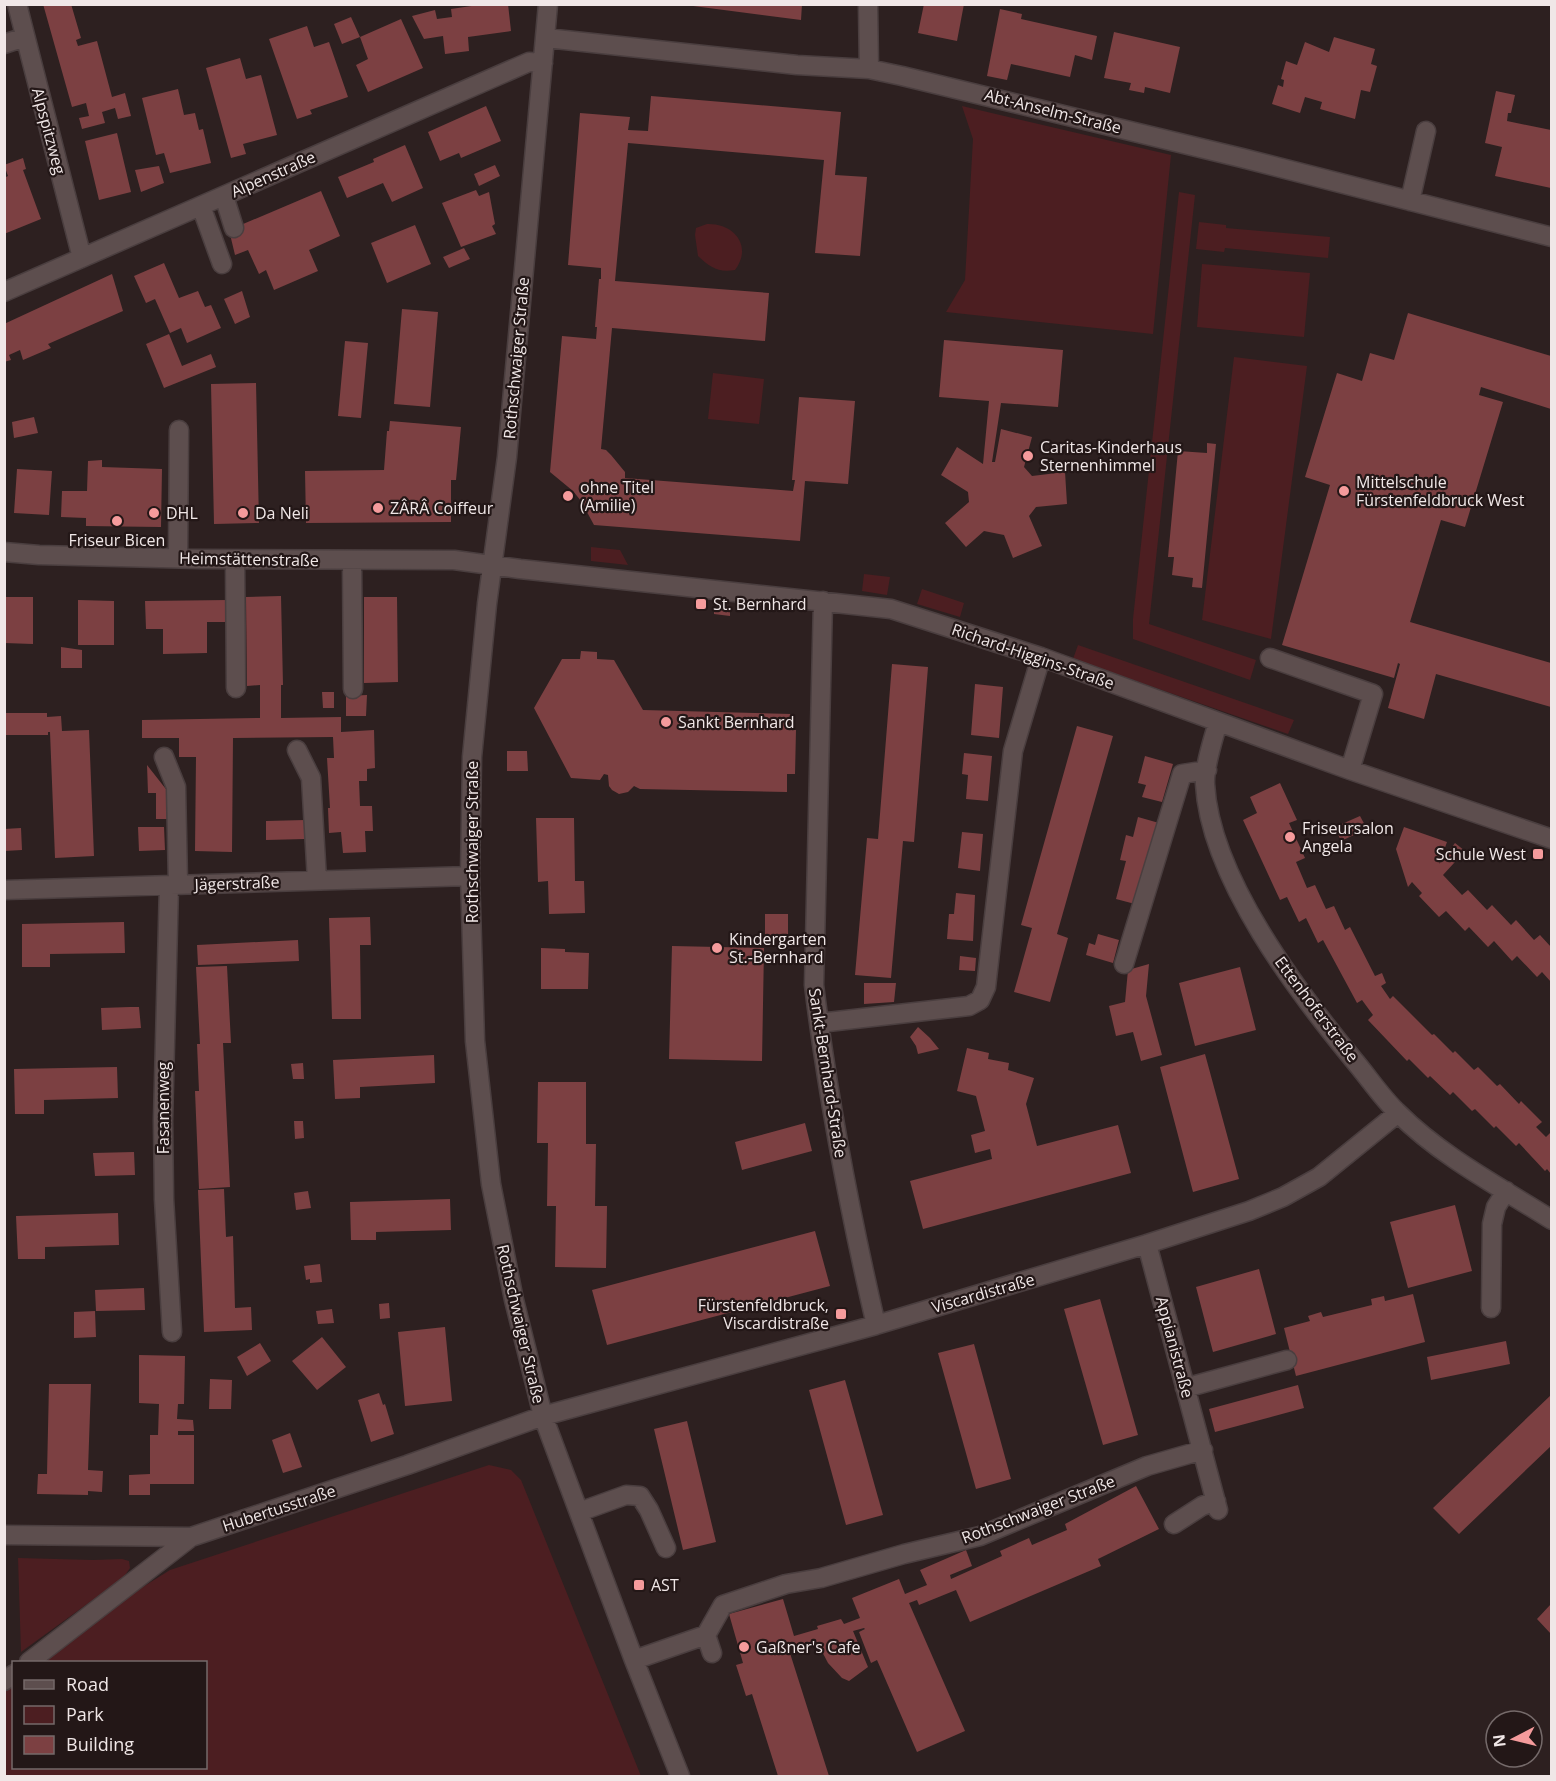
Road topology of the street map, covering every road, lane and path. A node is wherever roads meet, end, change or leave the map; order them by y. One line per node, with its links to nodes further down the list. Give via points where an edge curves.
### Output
1 (17, 4): 4 (street, Alpspitzweg)
2 (548, 4): 5 (street, Rothschwaiger Straße)
3 (867, 4): 8 (street)
4 (25, 37): 6 (street); 15 (street, Alpspitzweg)
5 (546, 38): 7 (street, Rothschwaiger Straße); 8 (street, Abt-Anselm-Straße)
6 (4, 44)
7 (543, 63): 10 (street, Alpenstraße, via 529,62); 23 (street, Rothschwaiger Straße, via 507,457)
8 (869, 69): 11 (street, Abt-Anselm-Straße)
9 (1426, 131): 11 (street)
10 (224, 196): 12 (street, Alpenstraße); 13 (street)
11 (1410, 201): 14 (street, Abt-Anselm-Straße)
12 (201, 206): 15 (street, Alpenstraße); 16 (street)
13 (234, 228)
14 (1551, 237)
15 (82, 258): 17 (street, Alpenstraße)
16 (222, 264)
17 (4, 292)
18 (179, 430): 20 (street)
19 (4, 552): 20 (street, Heimstättenstraße)
20 (178, 558): 21 (street, Heimstättenstraße)
21 (235, 560): 22 (street, Heimstättenstraße); 27 (street)
22 (352, 561): 23 (street, Heimstättenstraße, via 445,560); 28 (street)
23 (492, 566): 24 (street, Richard-Higgins-Straße); 35 (street, Rothschwaiger Straße, via 472,757)
24 (823, 601): 25 (street, Richard-Higgins-Straße, via 891,609); 40 (street, Sankt-Bernhard-Straße, via 814,985)
25 (1041, 657): 29 (street, Richard-Higgins-Straße); 40 (street, via 1013,751 986,987 980,999 969,1006)
26 (1270, 658): 33 (street, via 1373,694)
27 (236, 688)
28 (353, 689)
29 (1218, 722): 32 (street, Ettenhoferstraße); 33 (street, Richard-Higgins-Straße)
30 (297, 750): 36 (street, via 311,778)
31 (164, 757): 37 (street, Fasanenweg, via 176,787)
32 (1207, 770): 39 (street, via 1182,774); 41 (street, Ettenhoferstraße, via 1204,782 1211,823 1233,882 1253,918 1313,1010)
33 (1350, 770): 34 (street, Richard-Higgins-Straße)
34 (1551, 839)
35 (470, 876): 36 (street, Jägerstraße); 50 (street, Rothschwaiger Straße, via 475,1041 489,1173 501,1243)
36 (317, 880): 37 (street, Jägerstraße)
37 (174, 885): 38 (street, Jägerstraße, via 37,880); 47 (street, Fasanenweg, via 163,1120)
38 (4, 890)
39 (1124, 964)
40 (819, 1023): 46 (street, Sankt-Bernhard-Straße)
41 (1398, 1113): 42 (street, Ettenhoferstraße, via 1431,1141); 44 (street, Viscardistraße, via 1319,1177 1283,1197)
42 (1506, 1191): 43 (street, Ettenhoferstraße); 45 (street, via 1492,1224)
43 (1551, 1220)
44 (1147, 1244): 46 (street, Viscardistraße); 49 (street, Appianistraße)
45 (1491, 1308)
46 (876, 1325): 50 (street, Viscardistraße)
47 (172, 1332)
48 (1287, 1360): 49 (street)
49 (1185, 1388): 51 (street, Appianistraße)
50 (543, 1416): 52 (street, Rothschwaiger Straße); 55 (street, Hubertusstraße)
51 (1203, 1450): 53 (street, Appianistraße, via 1217,1505 1202,1506); 57 (street, Rothschwaiger Straße, via 1147,1466 980,1536 786,1584 723,1605)
52 (579, 1512): 56 (street, via 626,1495 640,1496); 59 (street, Rothschwaiger Straße)
53 (1174, 1524)
54 (4, 1535): 55 (street, Hubertusstraße)
55 (191, 1537): 60 (street)
56 (666, 1548)
57 (706, 1635): 58 (street); 59 (street)
58 (712, 1653)
59 (634, 1660): 61 (street, Rothschwaiger Straße)
60 (30, 1661)
61 (680, 1776)

